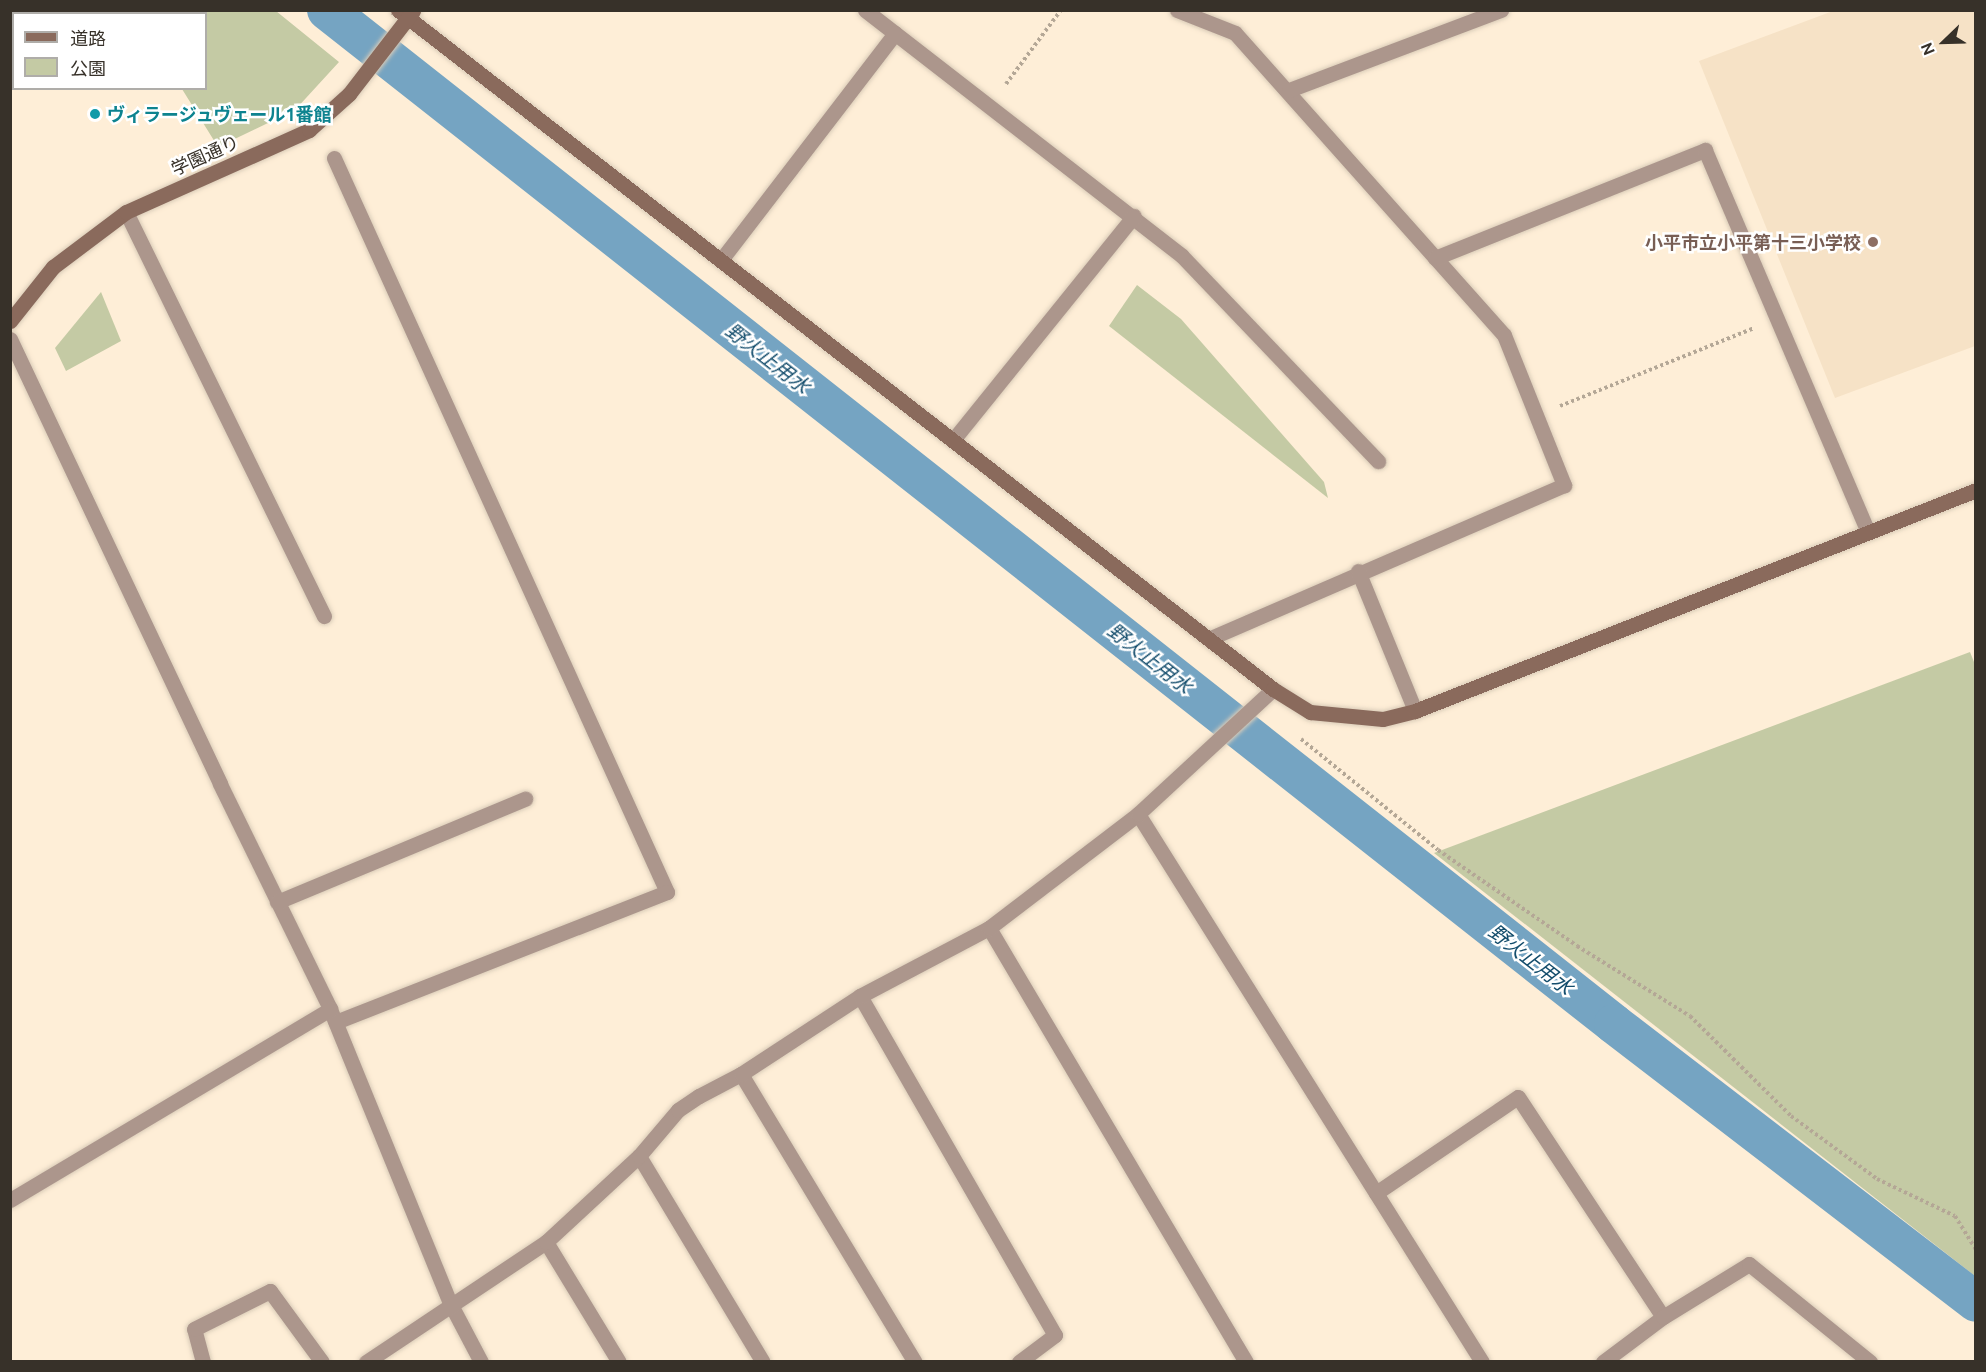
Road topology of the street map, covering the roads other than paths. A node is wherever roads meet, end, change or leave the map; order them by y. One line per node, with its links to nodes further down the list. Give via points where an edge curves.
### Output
1 (866, 10): 5 (street)
2 (1177, 10): 6 (street, via 1235,33)
3 (1496, 11): 6 (street)
4 (406, 13): 8 (street, 学園通り, via 349,94 309,130); 11 (street)
5 (895, 33): 9 (street); 11 (street)
6 (1289, 90): 10 (street)
7 (334, 158): 28 (street, via 667,892)
8 (126, 212): 12 (street, 学園通り, via 53,267); 19 (street)
9 (1134, 216): 14 (street); 15 (street, via 1182,256)
10 (1435, 258): 17 (street, via 1705,150); 18 (street, via 1504,335 1564,485)
11 (721, 261): 14 (street)
12 (10, 321)
13 (10, 339): 25 (street)
14 (953, 440): 20 (street)
15 (1378, 461)
16 (1976, 490): 17 (street)
17 (1867, 530): 22 (street)
18 (1358, 572): 20 (street); 22 (street)
19 (324, 616)
20 (1210, 638): 21 (street)
21 (1273, 689): 22 (street, via 1310,712 1338,718 1383,719); 24 (street)
22 (1415, 711)
23 (525, 799): 25 (street)
24 (1138, 814): 26 (street); 31 (street)
25 (277, 902): 28 (street)
26 (988, 928): 27 (street); 44 (street)
27 (860, 996): 29 (street); 43 (street, via 1055,1335)
28 (333, 1016): 32 (street); 34 (street)
29 (741, 1074): 30 (street, via 678,1110); 42 (street)
30 (639, 1156): 33 (street); 41 (street)
31 (1376, 1193): 35 (street, via 1518,1097); 45 (street)
32 (10, 1200)
33 (546, 1242): 34 (street); 40 (street)
34 (451, 1305): 38 (street); 39 (street)
35 (1663, 1317): 46 (street); 47 (street, via 1749,1264)
36 (203, 1362): 37 (street, via 194,1329 270,1291)
37 (322, 1362)
38 (366, 1362)
39 (482, 1362)
40 (619, 1362)
41 (763, 1362)
42 (915, 1362)
43 (1019, 1362)
44 (1246, 1362)
45 (1482, 1362)
46 (1603, 1362)
47 (1870, 1362)

